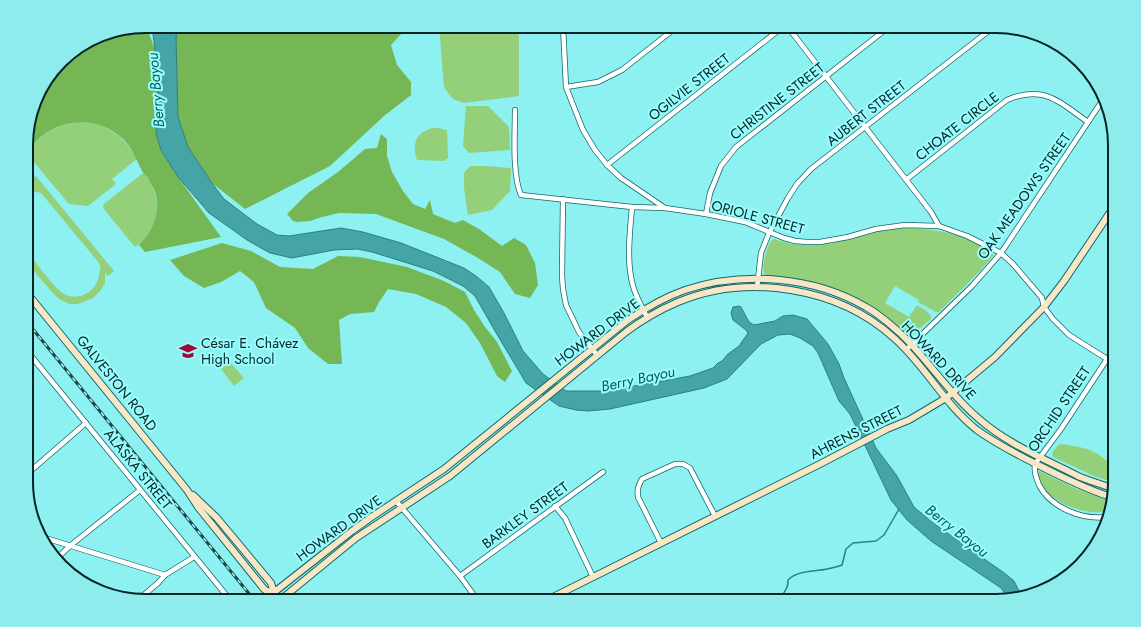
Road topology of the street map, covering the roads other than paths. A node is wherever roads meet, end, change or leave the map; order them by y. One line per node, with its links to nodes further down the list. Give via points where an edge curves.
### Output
1 (563, 33): 8 (street)
2 (669, 33): 8 (street, via 622,70 598,82)
3 (776, 33): 13 (street, OGILVIE STREET)
4 (791, 33): 7 (street)
5 (881, 33): 7 (street, CHRISTINE STREET)
6 (986, 33): 12 (street, AUBERT STREET)
7 (826, 77): 12 (street); 18 (street, CHRISTINE STREET, via 736,147 720,166 710,193)
8 (566, 87): 13 (street, via 583,130 594,150)
9 (1100, 104): 11 (street, OAK MEADOWS STREET)
10 (515, 110): 15 (street, ORIOLE STREET, via 515,161 521,195)
11 (1088, 122): 14 (street, CHOATE CIRCLE, via 1052,98 1034,93 1017,96 1007,100); 22 (street, OAK MEADOWS STREET)
12 (866, 127): 14 (street); 21 (street, AUBERT STREET, via 797,184)
13 (607, 165): 17 (street, via 626,182)
14 (907, 179): 20 (street)
15 (563, 199): 16 (street, ORIOLE STREET); 34 (street, via 563,289 566,305 579,332)
16 (632, 207): 17 (street, ORIOLE STREET); 31 (street, via 629,257 631,278)
17 (665, 208): 18 (street, ORIOLE STREET)
18 (706, 214): 21 (street, ORIOLE STREET, via 744,222)
19 (1108, 215): 30 (main road, AHRENS STREET)
20 (939, 226): 21 (street, ORIOLE STREET, via 905,225 820,242 795,241); 22 (street, ORIOLE STREET, via 967,236)
21 (769, 233): 23 (street, AUBERT STREET, via 761,253)
22 (1001, 253): 30 (street, ORIOLE STREET, via 1014,264 1042,298); 33 (street, OAK MEADOWS STREET, via 972,286)
23 (758, 279): 24 (main road, HOWARD DRIVE); 25 (street, AUBERT STREET); 26 (main road, HOWARD DRIVE, via 797,282)
24 (700, 286): 27 (main road); 31 (main road, HOWARD DRIVE)
25 (757, 288): 27 (main road, HOWARD DRIVE); 28 (main road, HOWARD DRIVE, via 796,291)
26 (826, 290): 28 (main road); 33 (main road, HOWARD DRIVE, via 854,300 867,308)
27 (702, 294): 32 (main road, HOWARD DRIVE)
28 (823, 297): 35 (main road, HOWARD DRIVE, via 866,317)
29 (33, 300): 52 (main road, GALVESTON ROAD)
30 (1044, 307): 38 (street, ORIOLE STREET, via 1070,334); 39 (main road, AHRENS STREET, via 995,357)
31 (643, 310): 32 (street); 34 (main road, HOWARD DRIVE)
32 (647, 317): 36 (main road, HOWARD DRIVE)
33 (912, 344): 35 (street, OAK MEADOWS STREET); 39 (main road, HOWARD DRIVE)
34 (592, 349): 36 (street); 42 (main road, HOWARD DRIVE)
35 (906, 350): 40 (main road, HOWARD DRIVE)
36 (597, 356): 43 (main road, HOWARD DRIVE)
37 (33, 358): 41 (street, ALASKA STREET)
38 (1107, 359): 44 (street, ORCHID STREET)
39 (952, 393): 40 (main road, AHRENS STREET); 44 (main road, HOWARD DRIVE, via 987,426)
40 (946, 398): 45 (main road, HOWARD DRIVE, via 977,429); 57 (main road, AHRENS STREET, via 909,420)
41 (86, 423): 46 (street); 51 (street, ALASKA STREET)
42 (498, 425): 43 (main road); 47 (main road, HOWARD DRIVE)
43 (503, 432): 49 (main road, HOWARD DRIVE)
44 (1041, 456): 45 (street, ORCHID STREET); 50 (main road, HOWARD DRIVE, via 1086,479)
45 (1035, 464): 53 (main road, HOWARD DRIVE, via 1080,486); 58 (street, via 1035,476 1043,492 1059,507 1077,514)
46 (33, 469)
47 (444, 469): 49 (main road); 54 (main road, HOWARD DRIVE)
48 (603, 472): 55 (street, BARKLEY STREET)
49 (450, 476): 56 (main road, HOWARD DRIVE)
50 (1108, 487)
51 (140, 490): 64 (street); 67 (street, ALASKA STREET)
52 (187, 490): 59 (main road, GALVESTON ROAD, via 203,503); 60 (main road, GALVESTON ROAD)
53 (1107, 496)
54 (396, 501): 56 (street); 62 (main road, HOWARD DRIVE)
55 (555, 506): 69 (street, BARKLEY STREET); 70 (street, via 565,518)
56 (401, 508): 65 (main road, HOWARD DRIVE); 69 (street)
57 (715, 516): 63 (main road, AHRENS STREET); 63 (street, via 690,468 683,464 675,464 642,480 637,489 638,497)
58 (1102, 517)
59 (223, 526): 60 (main road); 71 (main road, GALVESTON ROAD, via 270,583)
60 (217, 531): 71 (main road, GALVESTON ROAD, via 264,589)
61 (49, 539): 64 (street)
62 (340, 540): 65 (main road); 71 (main road, HOWARD DRIVE)
63 (661, 543): 70 (main road, AHRENS STREET)
64 (71, 545): 66 (street); 68 (street)
65 (346, 547): 75 (main road, HOWARD DRIVE)
66 (60, 555)
67 (194, 557): 68 (street); 73 (street, ALASKA STREET)
68 (165, 575): 72 (street)
69 (460, 576): 76 (street)
70 (593, 577): 77 (main road, AHRENS STREET)
71 (274, 592): 74 (main road, HOWARD DRIVE)
72 (145, 594)
73 (225, 594)
74 (272, 594)
75 (289, 594)
76 (473, 594)
77 (559, 594)

